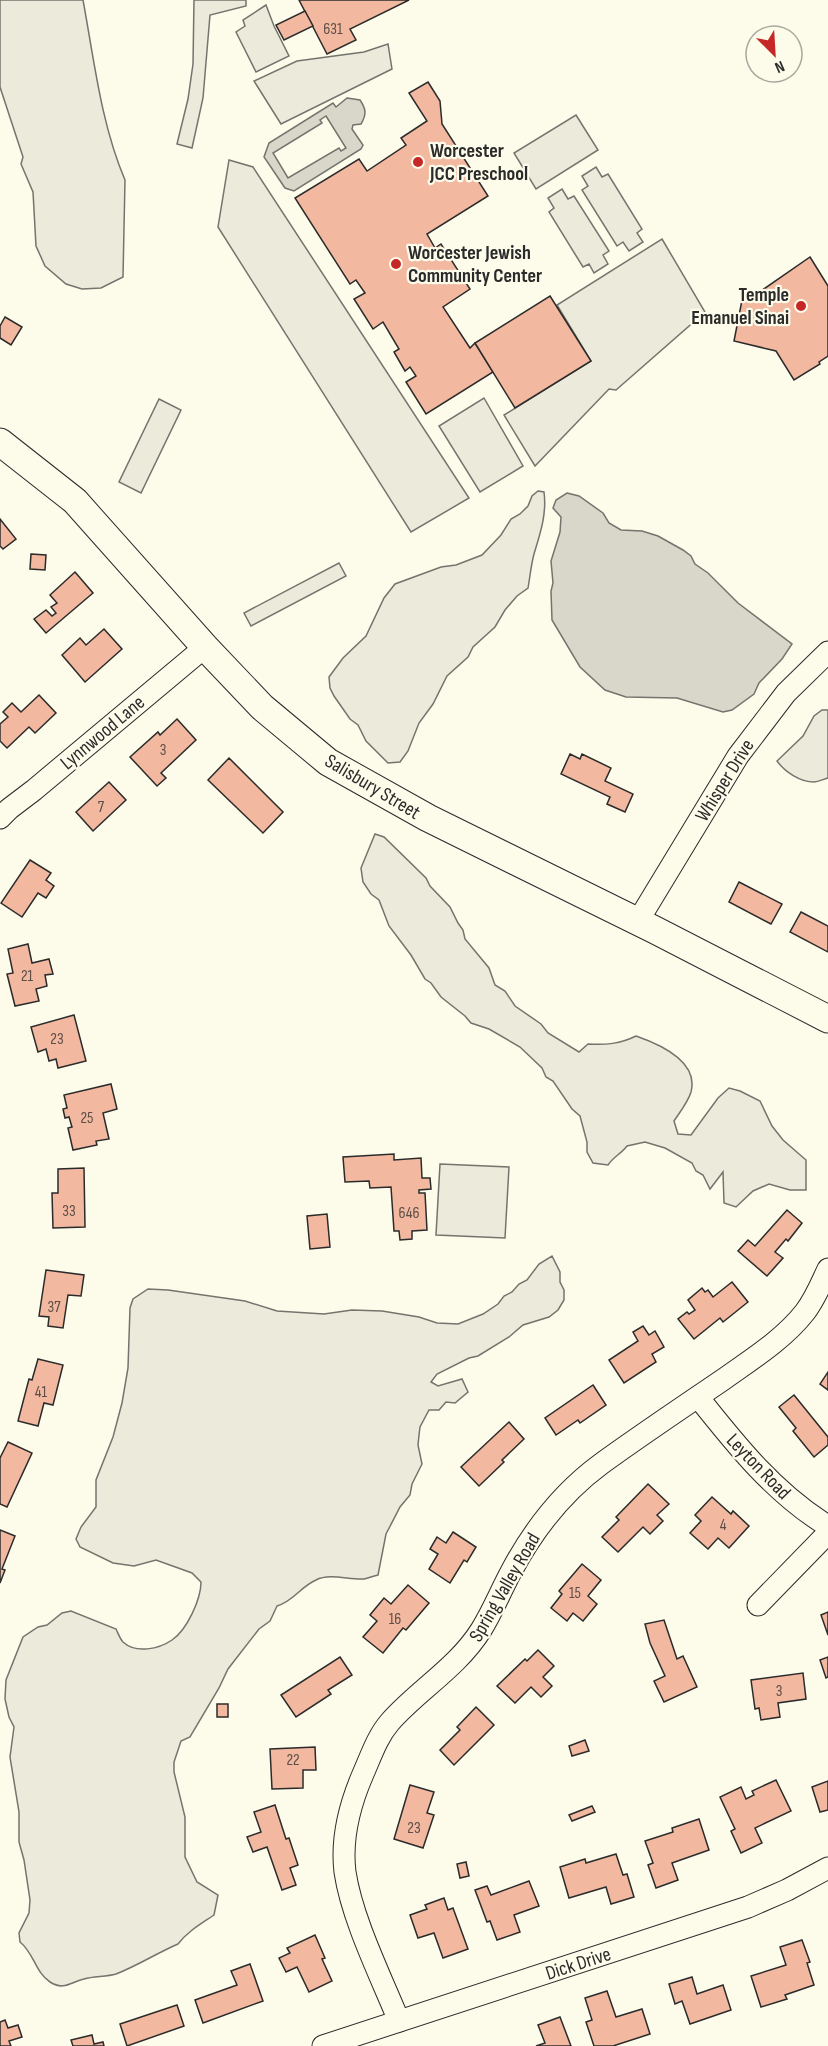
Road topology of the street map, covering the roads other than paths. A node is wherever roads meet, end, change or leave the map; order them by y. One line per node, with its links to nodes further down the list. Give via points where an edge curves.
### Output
1 (0, 442): 2 (main road, Salisbury Street, via 75,501)
2 (205, 647): 4 (street, Lynnwood Lane); 5 (main road, Salisbury Street, via 262,707 328,762 428,818)
3 (828, 652): 5 (street, Whisper Drive, via 786,693 738,756)
4 (0, 818)
5 (638, 921): 6 (main road, Salisbury Street)
6 (828, 1019)
7 (828, 1269): 8 (street, Spring Valley Road, via 813,1299 792,1326)
8 (698, 1397): 9 (street, Leyton Road, via 761,1473); 13 (street, Spring Valley Road, via 600,1465 556,1505 520,1555 473,1642 388,1724 377,1743 349,1813 345,1870 357,1916)
9 (828, 1526)
10 (828, 1533): 11 (street)
11 (759, 1605)
12 (828, 1868): 13 (street, Dick Drive, via 748,1907)
13 (399, 2021): 14 (street, Dick Drive)
14 (323, 2046)

